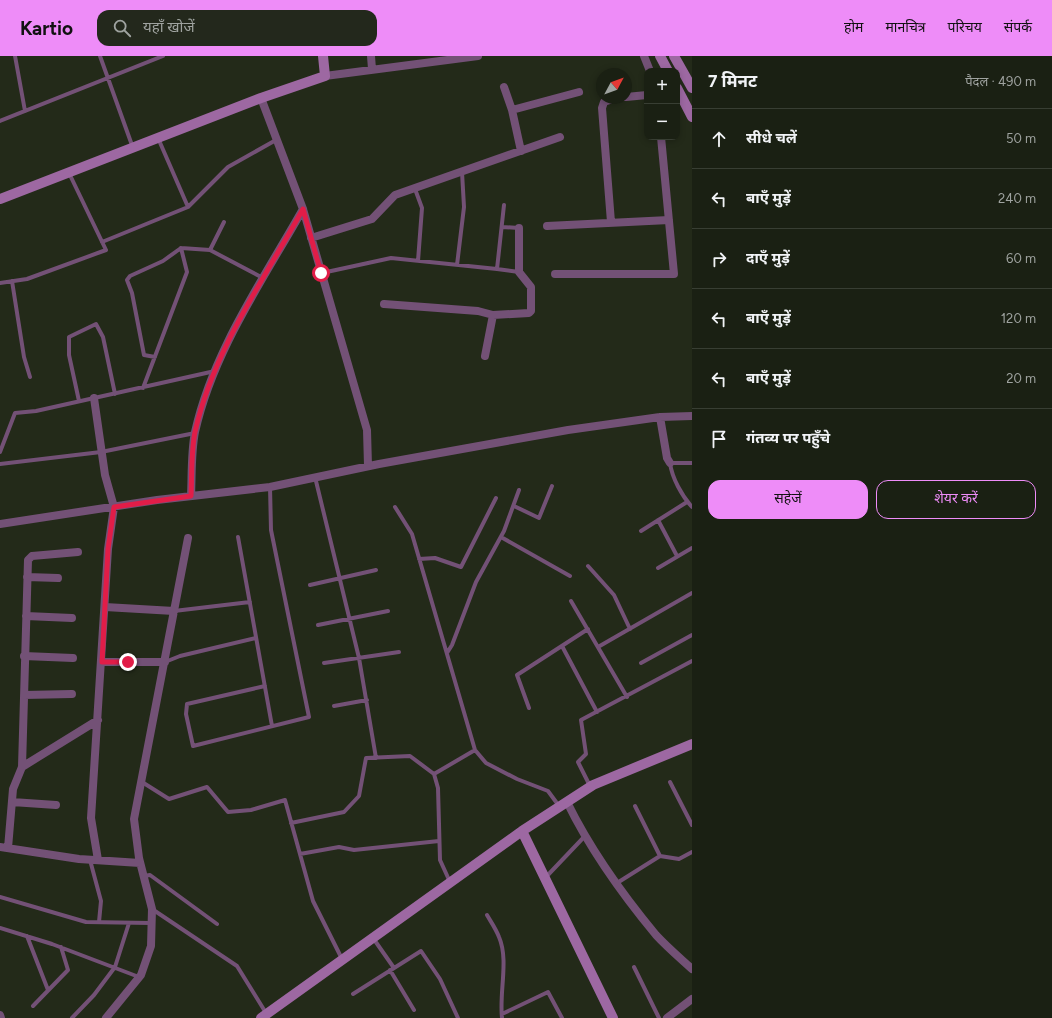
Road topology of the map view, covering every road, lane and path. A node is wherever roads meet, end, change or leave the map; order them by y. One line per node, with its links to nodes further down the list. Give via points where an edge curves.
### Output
1 (20, 56): 10 (lane)
2 (100, 56): 16 (lane)
3 (163, 56): 16 (lane)
4 (322, 56): 15 (street)
5 (371, 56): 14 (street)
6 (478, 56): 11 (street)
7 (644, 56): 12 (street)
8 (660, 56): 13 (street)
9 (674, 56): 18 (street)
10 (15, 57): 26 (lane)
11 (429, 59): 14 (street)
12 (649, 68)
13 (666, 68)
14 (372, 70): 15 (street)
15 (325, 76): 23 (street)
16 (108, 78): 26 (lane); 33 (lane)
17 (504, 87): 25 (street)
18 (692, 88)
19 (579, 92): 25 (street)
20 (680, 94): 27 (street)
21 (644, 95): 22 (street)
22 (632, 96)
23 (261, 98): 30 (street); 31 (street)
24 (603, 104): 44 (street)
25 (512, 110): 34 (street)
26 (25, 111): 28 (lane)
27 (692, 116)
28 (0, 121)
29 (560, 137): 34 (street)
30 (158, 138): 33 (street); 40 (lane)
31 (276, 140): 40 (lane, via 228,167); 41 (street)
32 (661, 140): 42 (street)
33 (133, 148): 36 (street)
34 (521, 151): 35 (street)
35 (462, 172): 37 (street); 53 (lane, via 464,207)
36 (69, 173): 38 (street); 49 (lane)
37 (415, 190): 48 (street, via 395,195 372,219); 52 (lane, via 422,208)
38 (0, 199)
39 (504, 205): 46 (lane)
40 (188, 207): 49 (lane)
41 (303, 209): 48 (street); 58 (street)
42 (669, 220): 44 (street); 57 (street, via 674,274)
43 (224, 222): 51 (lane)
44 (611, 222): 45 (street)
45 (547, 226)
46 (502, 227): 47 (lane); 54 (lane)
47 (519, 228): 55 (street)
48 (311, 238): 56 (street)
49 (102, 242): 59 (lane, via 106,250 27,279)
50 (181, 248): 51 (lane); 64 (lane, via 187,272); 64 (lane, via 163,261 130,276 127,280 132,293 144,355)
51 (210, 250): 58 (lane)
52 (418, 261): 53 (lane); 56 (lane, via 391,258)
53 (457, 265): 54 (lane)
54 (498, 269): 55 (lane)
55 (519, 272): 62 (street, via 531,287 531,311 522,315)
56 (321, 273): 79 (street, via 367,430)
57 (555, 274)
58 (264, 278): 65 (street, via 242,312)
59 (12, 281): 60 (lane); 66 (lane, via 24,357)
60 (0, 283)
61 (384, 304): 62 (street)
62 (493, 314): 63 (street)
63 (485, 356)
64 (155, 357): 67 (lane)
65 (215, 371): 67 (lane); 73 (street)
66 (30, 377)
67 (143, 388): 68 (lane)
68 (115, 394): 69 (lane); 70 (lane, via 103,337 96,324 69,337 69,355)
69 (94, 398): 70 (lane); 75 (street)
70 (79, 401): 74 (lane, via 15,413)
71 (692, 416): 72 (street)
72 (660, 417): 76 (street); 79 (street, via 568,430)
73 (195, 433): 75 (lane); 84 (street)
74 (0, 452)
75 (101, 452): 78 (lane); 88 (street, via 104,476)
76 (670, 463): 77 (lane); 86 (lane, via 671,472)
77 (692, 463)
78 (0, 464)
79 (368, 466): 80 (street)
80 (315, 478): 82 (street); 107 (lane)
81 (552, 486): 87 (lane, via 539,518)
82 (270, 487): 84 (street); 144 (lane, via 271,530 309,717)
83 (519, 490): 87 (lane)
84 (191, 496): 88 (street)
85 (496, 498): 100 (lane, via 461,567 435,558)
86 (687, 502): 90 (lane); 91 (lane)
87 (514, 506): 94 (lane)
88 (114, 507): 92 (street); 112 (street, via 108,549)
89 (395, 507): 100 (lane, via 412,534)
90 (692, 507)
91 (658, 520): 93 (lane); 99 (lane)
92 (0, 524)
93 (641, 531)
94 (502, 537): 104 (lane); 126 (lane, via 476,582)
95 (188, 538): 113 (street)
96 (238, 538): 111 (lane)
97 (692, 548): 99 (lane)
98 (78, 552): 105 (street, via 32,556 28,560)
99 (677, 556): 102 (lane)
100 (419, 559): 126 (lane)
101 (588, 566): 120 (lane, via 614,595)
102 (658, 568)
103 (376, 570): 107 (lane)
104 (570, 576)
105 (27, 577): 106 (street); 115 (street)
106 (58, 578)
107 (339, 578): 108 (lane); 117 (lane)
108 (310, 584)
109 (692, 593): 120 (lane)
110 (571, 601): 119 (lane)
111 (250, 602): 113 (lane); 122 (lane)
112 (105, 607): 113 (street); 131 (street)
113 (174, 611): 132 (street)
114 (388, 611): 117 (lane)
115 (26, 616): 116 (street); 127 (street)
116 (72, 618)
117 (349, 619): 118 (lane); 129 (lane)
118 (318, 625)
119 (588, 629): 123 (lane); 124 (lane)
120 (630, 629): 124 (lane)
121 (692, 636): 134 (lane)
122 (256, 638): 132 (lane); 135 (lane)
123 (562, 646): 141 (lane, via 517,674); 142 (lane)
124 (598, 647): 138 (lane)
125 (399, 652): 129 (lane)
126 (447, 653): 146 (lane)
127 (24, 656): 128 (street); 137 (street)
128 (73, 658)
129 (359, 658): 133 (lane); 139 (lane)
130 (692, 661): 138 (lane)
131 (102, 662): 132 (street); 143 (street)
132 (165, 662): 150 (street)
133 (324, 663)
134 (641, 663)
135 (265, 686): 144 (lane); 144 (lane, via 187,704 186,714 193,746)
136 (72, 694): 137 (street)
137 (24, 695): 148 (street)
138 (627, 697): 142 (lane)
139 (366, 700): 140 (lane); 147 (lane)
140 (334, 706)
141 (529, 708)
142 (597, 712): 152 (lane, via 581,720 586,754 578,762)
143 (98, 720): 148 (street); 166 (street, via 91,818)
144 (272, 726)
145 (692, 744): 152 (street)
146 (475, 750): 149 (lane); 154 (lane, via 486,763 548,792)
147 (376, 758): 149 (lane, via 410,756); 157 (lane, via 366,758 359,796 344,812)
148 (22, 767): 153 (street, via 13,789)
149 (434, 774): 161 (lane, via 438,788)
150 (142, 782): 157 (lane, via 169,799 207,787 228,812 251,810 284,800); 167 (street, via 134,819)
151 (670, 782): 158 (lane)
152 (590, 787): 154 (street)
153 (12, 802): 155 (street); 162 (street)
154 (564, 804): 159 (street); 160 (street)
155 (56, 805)
156 (635, 806): 165 (lane)
157 (291, 823): 164 (lane)
158 (692, 825)
159 (522, 831): 169 (street); 170 (street)
160 (584, 837): 169 (lane); 171 (street)
161 (439, 841): 164 (lane, via 354,850 339,847); 170 (lane, via 440,860)
162 (4, 847): 166 (street)
163 (692, 852): 165 (lane, via 679,859)
164 (300, 854): 183 (lane, via 313,901)
165 (660, 856): 171 (lane)
166 (94, 860): 167 (street); 175 (lane, via 101,901)
167 (140, 863): 168 (street)
168 (143, 876): 173 (street); 178 (lane, via 150,875)
169 (545, 879): 202 (street)
170 (450, 882): 181 (street)
171 (617, 883): 187 (street, via 657,935)
172 (0, 897): 175 (lane, via 86,922)
173 (152, 909): 177 (street); 195 (lane, via 236,966)
174 (487, 915): 196 (lane, via 500,938 504,962 500,1002)
175 (99, 922): 176 (lane)
176 (129, 923): 177 (lane); 184 (lane)
177 (152, 923): 188 (street, via 151,946)
178 (217, 924)
179 (0, 928): 180 (lane)
180 (27, 936): 182 (lane); 189 (lane)
181 (373, 938): 183 (street); 186 (lane)
182 (61, 947): 184 (lane); 189 (lane, via 68,970)
183 (342, 960): 195 (street)
184 (115, 967): 188 (lane); 198 (lane)
185 (634, 967): 203 (lane)
186 (392, 969): 190 (lane); 193 (lane); 200 (lane, via 421,951 440,979)
187 (692, 969)
188 (139, 977): 199 (street)
189 (48, 990): 192 (lane)
190 (353, 994)
191 (692, 999): 204 (street)
192 (33, 1006)
193 (414, 1010)
194 (0, 1015): 197 (street)
195 (263, 1016)
196 (502, 1016): 201 (lane, via 548,992)
197 (1, 1018)
198 (72, 1018)
199 (106, 1018)
200 (458, 1018)
201 (562, 1018)
202 (614, 1018)
203 (659, 1018)
204 (667, 1018)

